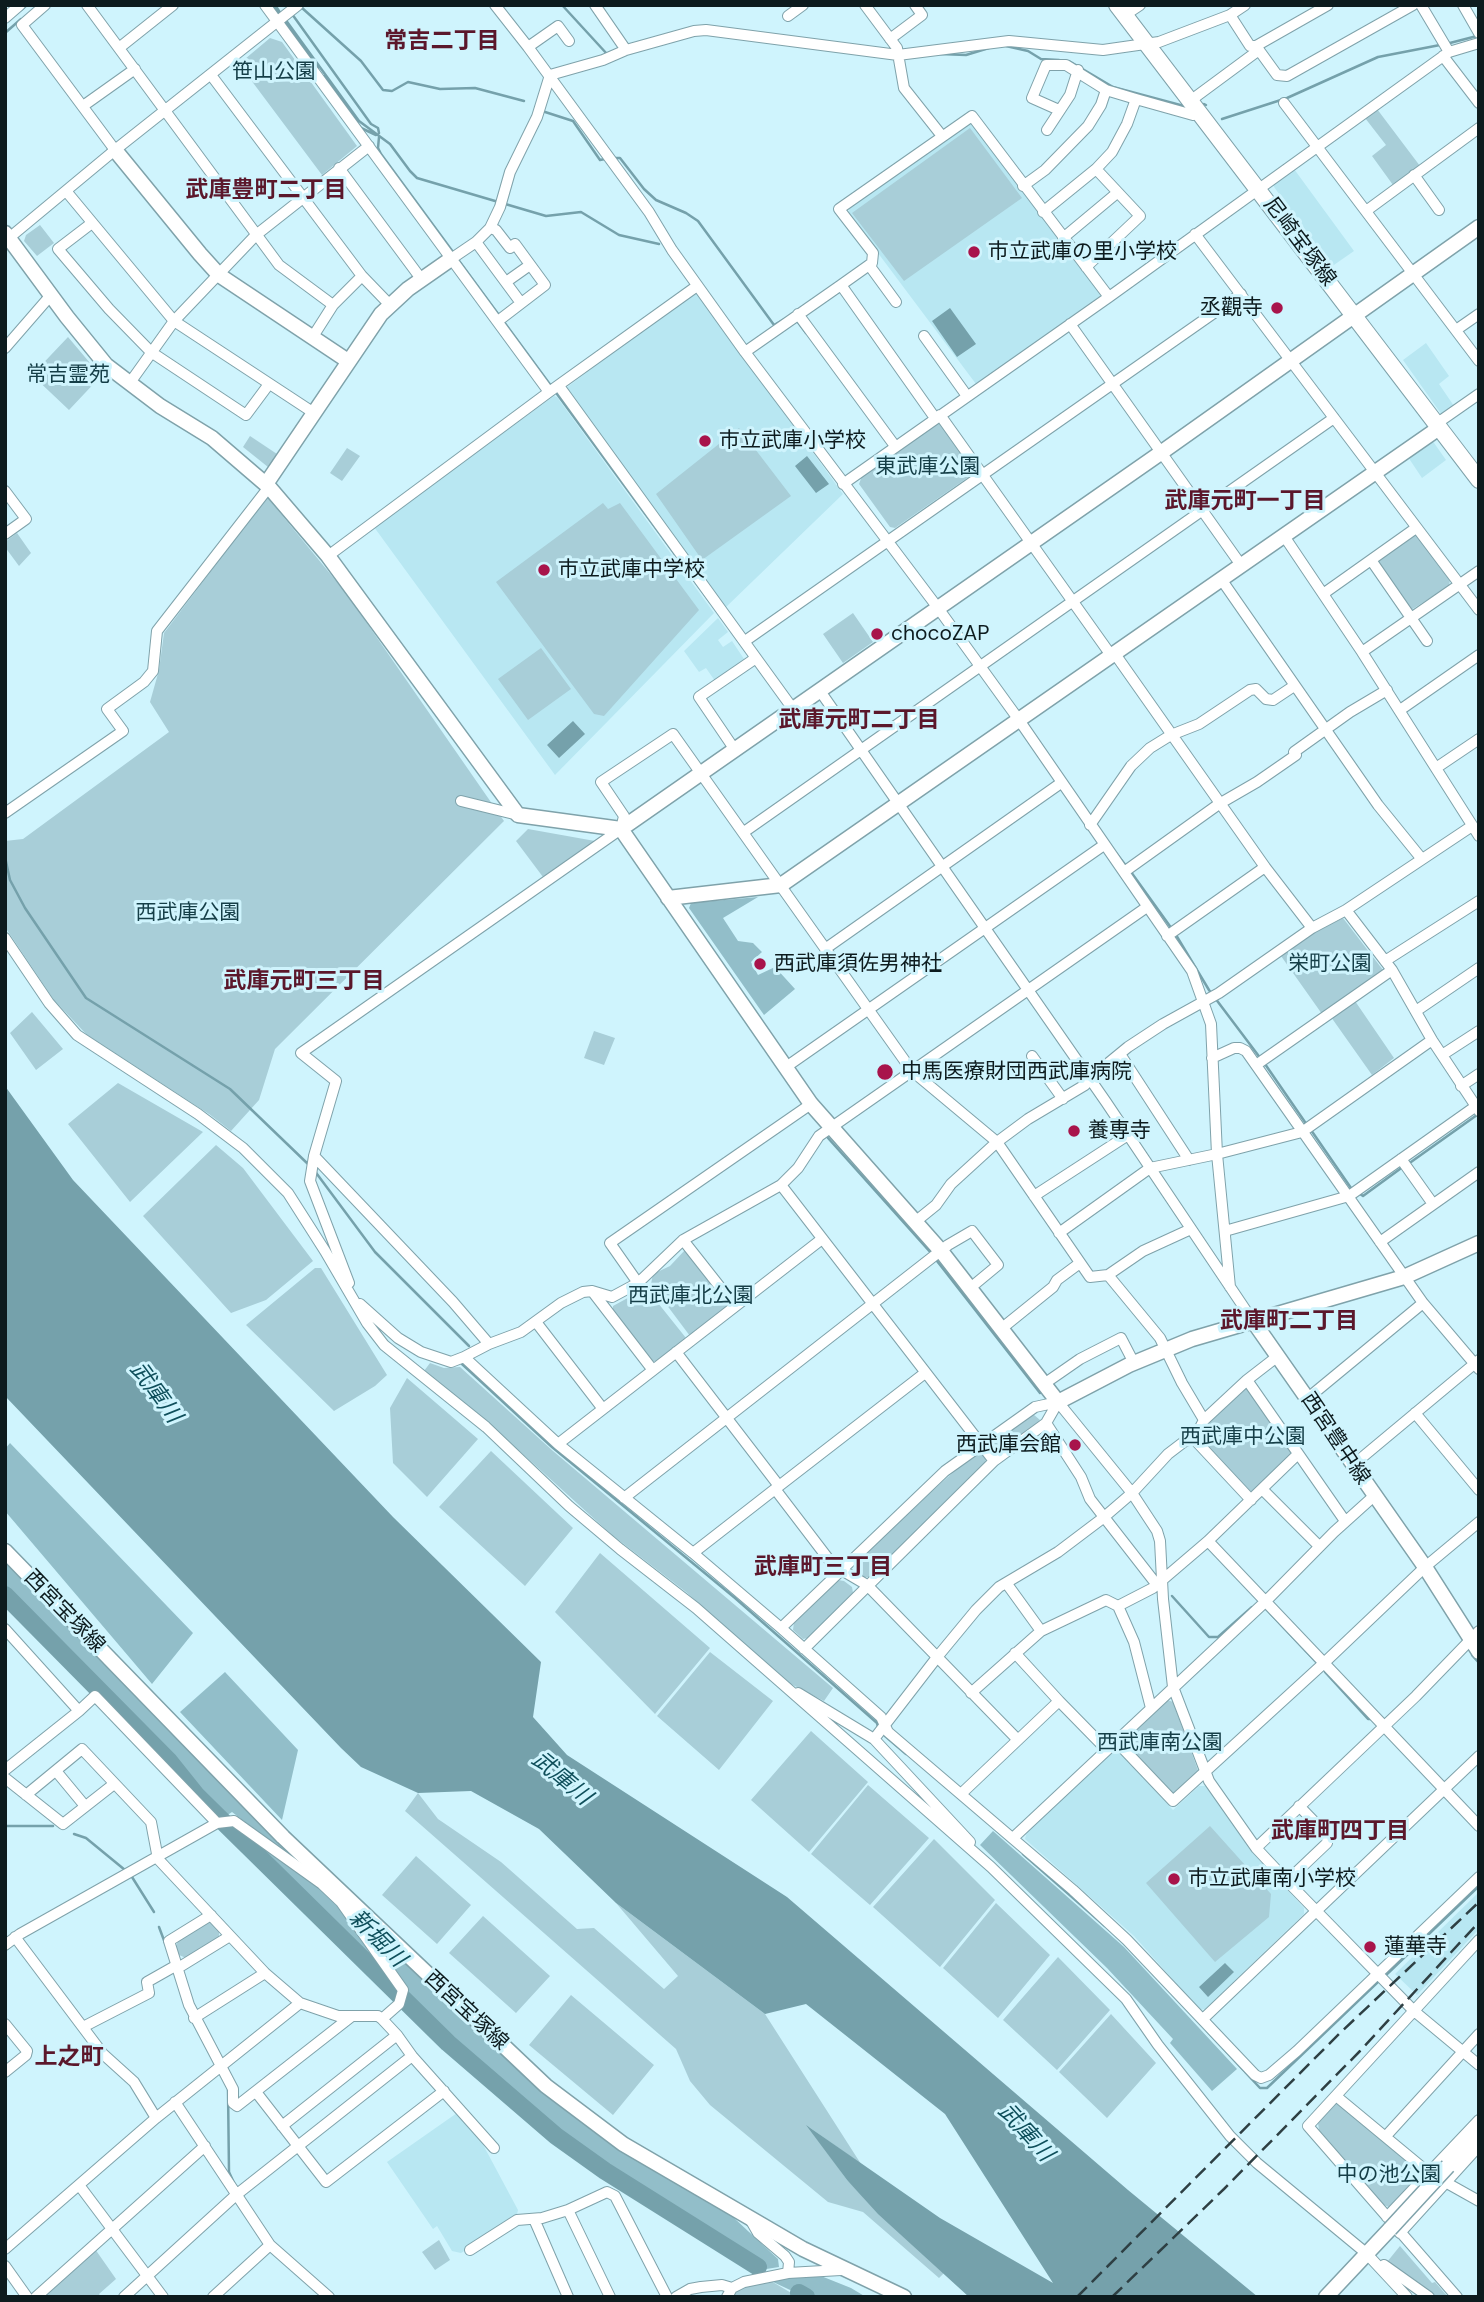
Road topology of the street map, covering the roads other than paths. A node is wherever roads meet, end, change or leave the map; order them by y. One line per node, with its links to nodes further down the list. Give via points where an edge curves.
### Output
1 (20, 5): 21 (street)
2 (45, 5): 41 (street, via 22,24)
3 (87, 5): 28 (street)
4 (173, 5): 28 (street)
5 (265, 5): 18 (street)
6 (495, 5): 27 (street)
7 (595, 5): 30 (street)
8 (915, 5): 23 (street, via 922,15)
9 (1140, 5): 17 (street)
10 (1245, 5): 19 (street)
11 (1328, 5): 29 (street)
12 (1413, 5): 29 (street, via 1287,76 1278,75)
13 (1421, 5): 31 (street)
14 (1463, 5): 22 (street)
15 (801, 6): 20 (street)
16 (871, 7): 23 (street)
17 (1121, 10): 25 (main road, 尼崎宝塚線)
18 (288, 13): 35 (street); 48 (street)
19 (1230, 15): 25 (street); 29 (street, via 1251,46)
20 (788, 16)
21 (5, 18)
22 (1479, 33)
23 (890, 39): 32 (street)
24 (569, 41): 27 (street, via 558,26)
25 (1146, 43): 32 (street, via 1103,50 990,42); 42 (main road, 尼崎宝塚線)
26 (1479, 43): 31 (street)
27 (528, 47): 36 (street)
28 (118, 48): 33 (street)
29 (1258, 48): 42 (street)
30 (626, 50): 32 (street, via 706,30); 36 (street)
31 (1445, 50): 40 (street); 49 (street)
32 (898, 55): 47 (street, via 904,88)
33 (135, 69): 41 (street); 43 (street)
34 (1078, 70): 37 (street); 44 (street, via 1070,95); 44 (street, via 1046,65 1032,98)
35 (211, 75): 43 (street); 58 (street)
36 (550, 75): 64 (street); 80 (street)
37 (1106, 90): 38 (street); 54 (street, via 1088,126)
38 (1136, 99): 42 (street, via 1192,116); 52 (street, via 1112,152)
39 (1284, 103): 49 (street)
40 (1479, 103)
41 (83, 106): 50 (street)
42 (1195, 107): 55 (main road, 尼崎宝塚線)
43 (166, 110): 50 (street); 66 (street)
44 (1059, 110): 46 (street)
45 (1479, 128): 53 (street)
46 (1046, 130)
47 (942, 136): 54 (street, via 972,116); 72 (street, via 839,209 873,253)
48 (369, 146): 51 (street); 70 (street)
49 (1317, 147): 55 (street); 60 (street)
50 (115, 150): 56 (street); 75 (street)
51 (339, 168): 58 (street); 77 (street)
52 (1096, 169): 57 (street); 61 (street)
53 (1414, 176): 59 (street); 60 (street)
54 (1023, 186): 61 (street)
55 (1258, 189): 65 (street); 90 (main road, 尼崎宝塚線)
56 (66, 191): 62 (street); 67 (street)
57 (1117, 193): 68 (street); 73 (street, via 1140,216)
58 (303, 199): 66 (street); 76 (street)
59 (1439, 210)
60 (1366, 211): 74 (street)
61 (1044, 212): 68 (street)
62 (92, 223): 91 (street); 98 (street, via 58,249)
63 (1479, 227): 74 (street)
64 (490, 228): 69 (street); 71 (street, via 510,248 515,244)
65 (1195, 234): 81 (street); 83 (street)
66 (256, 235): 75 (street); 86 (street, via 279,265)
67 (6, 238): 82 (street)
68 (1063, 238): 73 (street)
69 (476, 242): 70 (street); 78 (street)
70 (452, 259): 77 (street); 92 (street)
71 (530, 265): 78 (street); 85 (street, via 545,285)
72 (869, 265): 79 (street); 84 (street)
73 (1086, 267): 83 (street)
74 (1413, 274): 90 (street); 94 (street)
75 (219, 275): 91 (street); 96 (street)
76 (362, 276): 86 (street); 87 (street)
77 (422, 279): 87 (street)
78 (506, 282): 85 (street)
79 (841, 285): 88 (street); 111 (street)
80 (697, 286): 99 (street); 106 (street)
81 (1241, 294): 101 (street); 103 (street)
82 (51, 295): 97 (street); 104 (street, via 90,347)
83 (1109, 297): 93 (street)
84 (896, 302)
85 (521, 303): 92 (street)
86 (333, 305): 96 (street)
87 (390, 305): 100 (street)
88 (798, 314): 99 (street); 114 (street)
89 (1479, 314): 94 (street)
90 (1354, 316): 101 (street); 113 (main road, 尼崎宝塚線)
91 (174, 321): 98 (street); 105 (street)
92 (498, 321): 107 (street)
93 (1070, 324): 103 (street); 109 (street)
94 (1456, 330): 102 (street)
95 (924, 336): 109 (street)
96 (312, 338): 100 (street)
97 (5, 348)
98 (151, 352): 104 (street); 105 (street, via 246,415)
99 (745, 352): 119 (street)
100 (348, 361): 110 (street)
101 (1291, 361): 112 (street); 115 (street)
102 (1479, 361)
103 (1113, 383): 115 (street); 117 (street)
104 (129, 384): 120 (street, via 212,438)
105 (269, 384): 110 (street)
106 (559, 386): 107 (street); 139 (street)
107 (549, 392): 128 (street)
108 (1479, 394): 113 (street)
109 (967, 396): 111 (street)
110 (313, 413): 120 (street)
111 (937, 416): 114 (street); 117 (street)
112 (1334, 418): 116 (street); 122 (street)
113 (1437, 426): 116 (street); 118 (main road, 尼崎宝塚線)
114 (895, 446): 119 (street)
115 (1162, 452): 122 (street); 127 (street)
116 (1375, 472): 123 (street); 125 (street)
117 (984, 474): 126 (street); 127 (street)
118 (1479, 480)
119 (843, 484): 126 (street)
120 (267, 485): 128 (street); 163 (street, via 157,631 153,671 107,709 123,731)
121 (5, 491): 124 (street, via 26,519)
122 (1203, 510): 130 (street); 135 (street)
123 (1416, 528): 129 (street); 133 (street)
124 (5, 534)
125 (1284, 536): 130 (street); 134 (street)
126 (889, 541): 136 (street); 139 (street)
127 (1032, 543): 135 (street); 136 (street)
128 (328, 556): 164 (street)
129 (1371, 560): 134 (street); 138 (street)
130 (1241, 565): 132 (street)
131 (1479, 571): 133 (street)
132 (1221, 579): 142 (street); 146 (street)
133 (1459, 584): 137 (street); 138 (street)
134 (1323, 594): 141 (street)
135 (1073, 602): 142 (street, via 1108,651); 145 (street)
136 (938, 608): 145 (street); 148 (street)
137 (1479, 610)
138 (1411, 617): 140 (street); 141 (street)
139 (745, 641): 144 (street)
140 (1427, 641)
141 (1362, 652): 147 (street)
142 (1115, 654): 151 (street); 153 (street)
143 (1479, 655): 150 (street)
144 (757, 658): 149 (street); 156 (street, via 699,698)
145 (980, 667): 151 (street); 155 (street)
146 (1294, 686): 152 (street); 153 (street, via 1273,700 1250,690 1199,724)
147 (1387, 690): 150 (street); 152 (street)
148 (820, 691): 149 (street); 155 (street)
149 (793, 709): 156 (street)
150 (1399, 710): 157 (street)
151 (1018, 720): 159 (street); 162 (street)
152 (1325, 729): 161 (street, via 1294,752 1296,755); 171 (street)
153 (1171, 735): 161 (street); 165 (street, via 1131,766)
154 (1479, 739): 157 (street)
155 (860, 748): 162 (street); 168 (street)
156 (735, 750): 158 (street)
157 (1436, 768): 166 (street)
158 (702, 774): 167 (street); 167 (street, via 673,734 601,782 624,816); 168 (street)
159 (1060, 783): 165 (street); 172 (street)
160 (461, 801): 164 (street)
161 (1219, 804): 173 (street); 174 (street)
162 (899, 805): 172 (street); 175 (street)
163 (5, 813)
164 (518, 815): 167 (street)
165 (1090, 825): 170 (street)
166 (1472, 826): 169 (street); 171 (street)
167 (621, 829): 176 (street); 211 (street, via 301,1053 336,1081)
168 (744, 832): 175 (street)
169 (1479, 835)
170 (1104, 845): 174 (street); 180 (street)
171 (1421, 858): 179 (street)
172 (943, 867): 180 (street); 184 (street)
173 (1265, 867): 181 (street); 182 (street)
174 (1124, 872): 178 (street)
175 (782, 885): 176 (street); 184 (street)
176 (668, 898): 198 (street)
177 (1479, 901): 185 (street)
178 (1147, 907): 182 (street); 187 (street)
179 (1346, 910): 181 (street); 185 (street)
180 (985, 928): 187 (street); 189 (street)
181 (1312, 928): 188 (street)
182 (1167, 936): 188 (street, via 1192,971)
183 (5, 938): 236 (street, via 77,1035 198,1114 243,1148 288,1193)
184 (825, 949): 189 (street)
185 (1389, 966): 190 (street); 197 (street)
186 (1479, 968): 190 (street)
187 (1028, 990): 199 (street); 201 (street)
188 (1203, 1001): 193 (street); 196 (street)
189 (868, 1009): 198 (street); 199 (street)
190 (1416, 1011): 192 (street)
191 (1479, 1031): 194 (street)
192 (1433, 1040): 194 (street); 207 (street)
193 (1120, 1054): 201 (street); 213 (street)
194 (1442, 1055): 202 (street)
195 (1032, 1056): 203 (street)
196 (1212, 1058): 197 (street, via 1240,1048); 210 (street)
197 (1260, 1063): 207 (street)
198 (786, 1067): 204 (street)
199 (912, 1071): 206 (street); 209 (street)
200 (1479, 1074): 202 (street)
201 (1090, 1079): 203 (street); 208 (street)
202 (1461, 1086): 205 (street)
203 (1063, 1099): 209 (street)
204 (811, 1104): 206 (street); 232 (street, via 610,1243)
205 (1477, 1107): 212 (street)
206 (832, 1128): 216 (street, via 820,1136); 220 (street)
207 (1306, 1129): 210 (street); 218 (street)
208 (1128, 1135): 214 (street); 217 (street)
209 (997, 1142): 217 (street); 220 (street)
210 (1217, 1154): 213 (street); 222 (street)
211 (314, 1156): 236 (street, via 312,1189); 243 (street)
212 (1401, 1159): 218 (street); 219 (street)
213 (1189, 1160): 214 (street)
214 (1150, 1168): 221 (street); 223 (street)
215 (1479, 1172): 219 (street)
216 (781, 1185): 224 (street); 225 (street)
217 (1034, 1196): 223 (street)
218 (1349, 1196): 222 (street); 226 (street)
219 (1433, 1204): 226 (street)
220 (915, 1222): 228 (street)
221 (1191, 1229): 230 (street, via 1143,1251); 233 (street)
222 (1225, 1231): 233 (street)
223 (1059, 1233): 229 (street)
224 (822, 1239): 238 (street); 239 (street)
225 (683, 1240): 232 (street); 239 (street)
226 (1380, 1242): 231 (street)
227 (1479, 1243): 231 (street)
228 (941, 1251): 234 (street); 234 (street, via 972,1230 998,1265); 238 (street)
229 (1080, 1264): 230 (street, via 1090,1277); 242 (street)
230 (1108, 1275): 244 (street)
231 (1404, 1277): 237 (street); 240 (street)
232 (638, 1283): 235 (street, via 612,1297)
233 (1230, 1287): 240 (street)
234 (969, 1289): 242 (street)
235 (592, 1291): 241 (street, via 561,1303); 250 (street)
236 (354, 1301): 247 (street, via 421,1352 451,1362); 296 (street, via 384,1345 486,1427 569,1506)
237 (1423, 1303): 249 (street); 254 (street)
238 (873, 1304): 251 (street); 258 (street)
239 (735, 1306): 245 (street)
240 (1254, 1321): 244 (street); 246 (street, 西宮豊中線)
241 (536, 1322): 243 (street); 256 (street)
242 (1001, 1329): 253 (street)
243 (489, 1344): 247 (street)
244 (1166, 1350): 248 (street); 259 (street)
245 (676, 1352): 250 (street); 258 (street)
246 (1278, 1356): 252 (street); 254 (street, 西宮豊中線)
247 (464, 1357): 262 (street)
248 (1134, 1363): 253 (street, via 1121,1338); 255 (street)
249 (1477, 1364): 257 (street)
250 (652, 1368): 256 (street)
251 (925, 1373): 263 (street); 267 (street)
252 (1247, 1380): 259 (street); 264 (street)
253 (1044, 1384): 255 (street)
254 (1308, 1398): 266 (street, 西宮豊中線)
255 (1058, 1402): 260 (street); 263 (street, via 1035,1407); 270 (street)
256 (603, 1409): 262 (street)
257 (1415, 1413): 266 (street); 269 (street)
258 (726, 1419): 267 (street); 272 (street)
259 (1204, 1420): 261 (street)
260 (1046, 1423): 265 (street); 274 (street)
261 (1194, 1439): 270 (street, via 1168,1454); 273 (street)
262 (558, 1444): 272 (street)
263 (980, 1444): 265 (street); 282 (street)
264 (1298, 1454): 268 (street); 275 (street)
265 (994, 1461): 285 (street)
266 (1353, 1465): 271 (street, 西宮豊中線)
267 (777, 1488): 280 (street); 282 (street)
268 (1262, 1489): 273 (street); 278 (street)
269 (1479, 1490)
270 (1132, 1493): 274 (street); 283 (street, via 1157,1531)
271 (1374, 1496): 275 (street); 281 (street, 西宮豊中線)
272 (624, 1498): 280 (street)
273 (1251, 1500): 277 (street)
274 (1103, 1518): 283 (street); 284 (street)
275 (1345, 1521): 278 (street)
276 (1479, 1522): 281 (street)
277 (1208, 1541): 283 (street); 286 (street)
278 (1319, 1546): 286 (street)
279 (5, 1551): 327 (street, 西宮宝塚線)
280 (693, 1553): 288 (street)
281 (1425, 1567): 291 (street, 西宮豊中線); 295 (street)
282 (840, 1570): 285 (street); 288 (street)
283 (1159, 1583): 287 (street); 297 (street)
284 (1007, 1584): 290 (street); 294 (street, via 976,1610)
285 (867, 1585): 292 (street); 294 (street)
286 (1265, 1602): 295 (street); 297 (street)
287 (1118, 1606): 290 (street, via 1106,1600); 300 (street, via 1134,1642)
288 (781, 1628): 292 (street)
289 (5, 1629): 301 (street)
290 (1041, 1631): 293 (street)
291 (1476, 1641): 303 (street)
292 (804, 1649): 302 (street)
293 (1015, 1653): 298 (street); 299 (street)
294 (938, 1656): 298 (street); 302 (street)
295 (1325, 1663): 303 (street); 311 (street)
296 (783, 1685): 304 (street); 324 (street)
297 (1173, 1687): 300 (street); 311 (street)
298 (971, 1693): 305 (street)
299 (1059, 1700): 305 (street); 307 (street)
300 (1151, 1708): 306 (street)
301 (79, 1711): 309 (street); 319 (street, via 95,1696)
302 (885, 1725): 304 (street); 315 (street)
303 (1384, 1726): 314 (street); 318 (street)
304 (874, 1739): 324 (street)
305 (1018, 1740): 315 (street)
306 (1116, 1741): 307 (street); 311 (street, via 1173,1801)
307 (1107, 1750): 321 (street)
308 (1479, 1756): 314 (street)
309 (5, 1770)
310 (56, 1771): 313 (street, via 82,1749); 316 (street); 317 (street)
311 (1205, 1774): 322 (street)
312 (5, 1778): 316 (street)
313 (114, 1784): 317 (street); 323 (street, via 151,1822)
314 (1444, 1789): 320 (street); 328 (street)
315 (962, 1793): 321 (street)
316 (26, 1795): 317 (street, via 62,1824)
317 (85, 1806)
318 (1299, 1806): 322 (street); 326 (street, via 1328,1836 1327,1843)
319 (223, 1823): 323 (street); 327 (street, via 234,1821)
320 (1479, 1826)
321 (1013, 1838): 342 (street, via 1127,1940)
322 (1256, 1848): 326 (street)
323 (158, 1858): 329 (street); 331 (street)
324 (990, 1867): 378 (street, via 1126,1999 1230,2136)
325 (1479, 1877): 336 (street)
326 (1287, 1881): 328 (street)
327 (344, 1899): 341 (street, via 400,1984 401,1997); 371 (street, 西宮宝塚線, via 546,2086 623,2144)
328 (1316, 1912): 336 (street); 342 (street)
329 (211, 1915): 330 (street); 334 (street, via 169,1941)
330 (230, 1936): 334 (street); 335 (street)
331 (15, 1937): 332 (street); 344 (street)
332 (5, 1945)
333 (1476, 1947): 338 (street)
334 (178, 1967): 340 (street); 344 (street, via 147,1982 149,1993)
335 (265, 1973): 337 (street); 340 (street)
336 (1380, 1977): 338 (street); 342 (street, via 1261,2078)
337 (300, 2003): 339 (street); 350 (street)
338 (1414, 2011): 347 (street); 354 (street)
339 (352, 2016): 341 (street); 353 (street)
340 (194, 2018): 350 (street)
341 (382, 2019): 346 (street)
342 (1203, 2019)
343 (5, 2024): 351 (street, via 27,2051)
344 (83, 2028): 356 (street, via 134,2082)
345 (1479, 2034): 347 (street)
346 (397, 2035): 348 (street); 358 (street)
347 (1463, 2052): 349 (street); 360 (street)
348 (412, 2056): 352 (street); 363 (street)
349 (1479, 2065)
350 (220, 2066): 353 (street, via 237,2106); 355 (street)
351 (5, 2071)
352 (444, 2091): 363 (street, via 326,2182); 364 (street)
353 (256, 2092): 358 (street)
354 (1336, 2096): 360 (street); 373 (street, via 1308,2126)
355 (175, 2102): 356 (street); 361 (street)
356 (155, 2116): 367 (street)
357 (1479, 2120): 365 (street)
358 (282, 2126): 363 (street)
359 (1479, 2133): 373 (street, bridge)
360 (1386, 2136): 365 (street)
361 (205, 2146): 368 (street); 374 (street)
362 (1479, 2146): 366 (street)
363 (298, 2147): 368 (street)
364 (494, 2148)
365 (1429, 2173): 366 (street); 373 (street)
366 (1445, 2182): 369 (street); 373 (street)
367 (79, 2185): 374 (street); 376 (street)
368 (236, 2195): 375 (street); 382 (street)
369 (1479, 2201)
370 (568, 2210): 372 (street); 391 (street); 392 (street, via 607,2192 615,2196)
371 (750, 2218): 380 (street, 西宮宝塚線); 381 (street, via 758,2233 785,2256)
372 (534, 2219): 377 (street, via 517,2221); 390 (street)
373 (1392, 2226): 378 (street); 398 (street)
374 (112, 2229): 382 (street); 386 (street)
375 (270, 2245): 384 (street); 389 (street)
376 (5, 2249)
377 (470, 2250)
378 (1362, 2257): 395 (street); 396 (street); 397 (street)
379 (5, 2266): 385 (street)
380 (846, 2270): 381 (street); 394 (street, 西宮宝塚線)
381 (789, 2273): 383 (street, via 744,2282)
382 (148, 2276): 387 (street); 388 (street)
383 (729, 2292): 393 (street, via 723,2285 701,2287)
384 (326, 2296)
385 (27, 2297)
386 (36, 2297)
387 (124, 2297)
388 (163, 2297)
389 (213, 2297)
390 (568, 2297)
391 (610, 2297)
392 (667, 2297)
393 (676, 2297)
394 (904, 2297)
395 (1326, 2297)
396 (1407, 2297)
397 (1429, 2297)
398 (1457, 2297)

